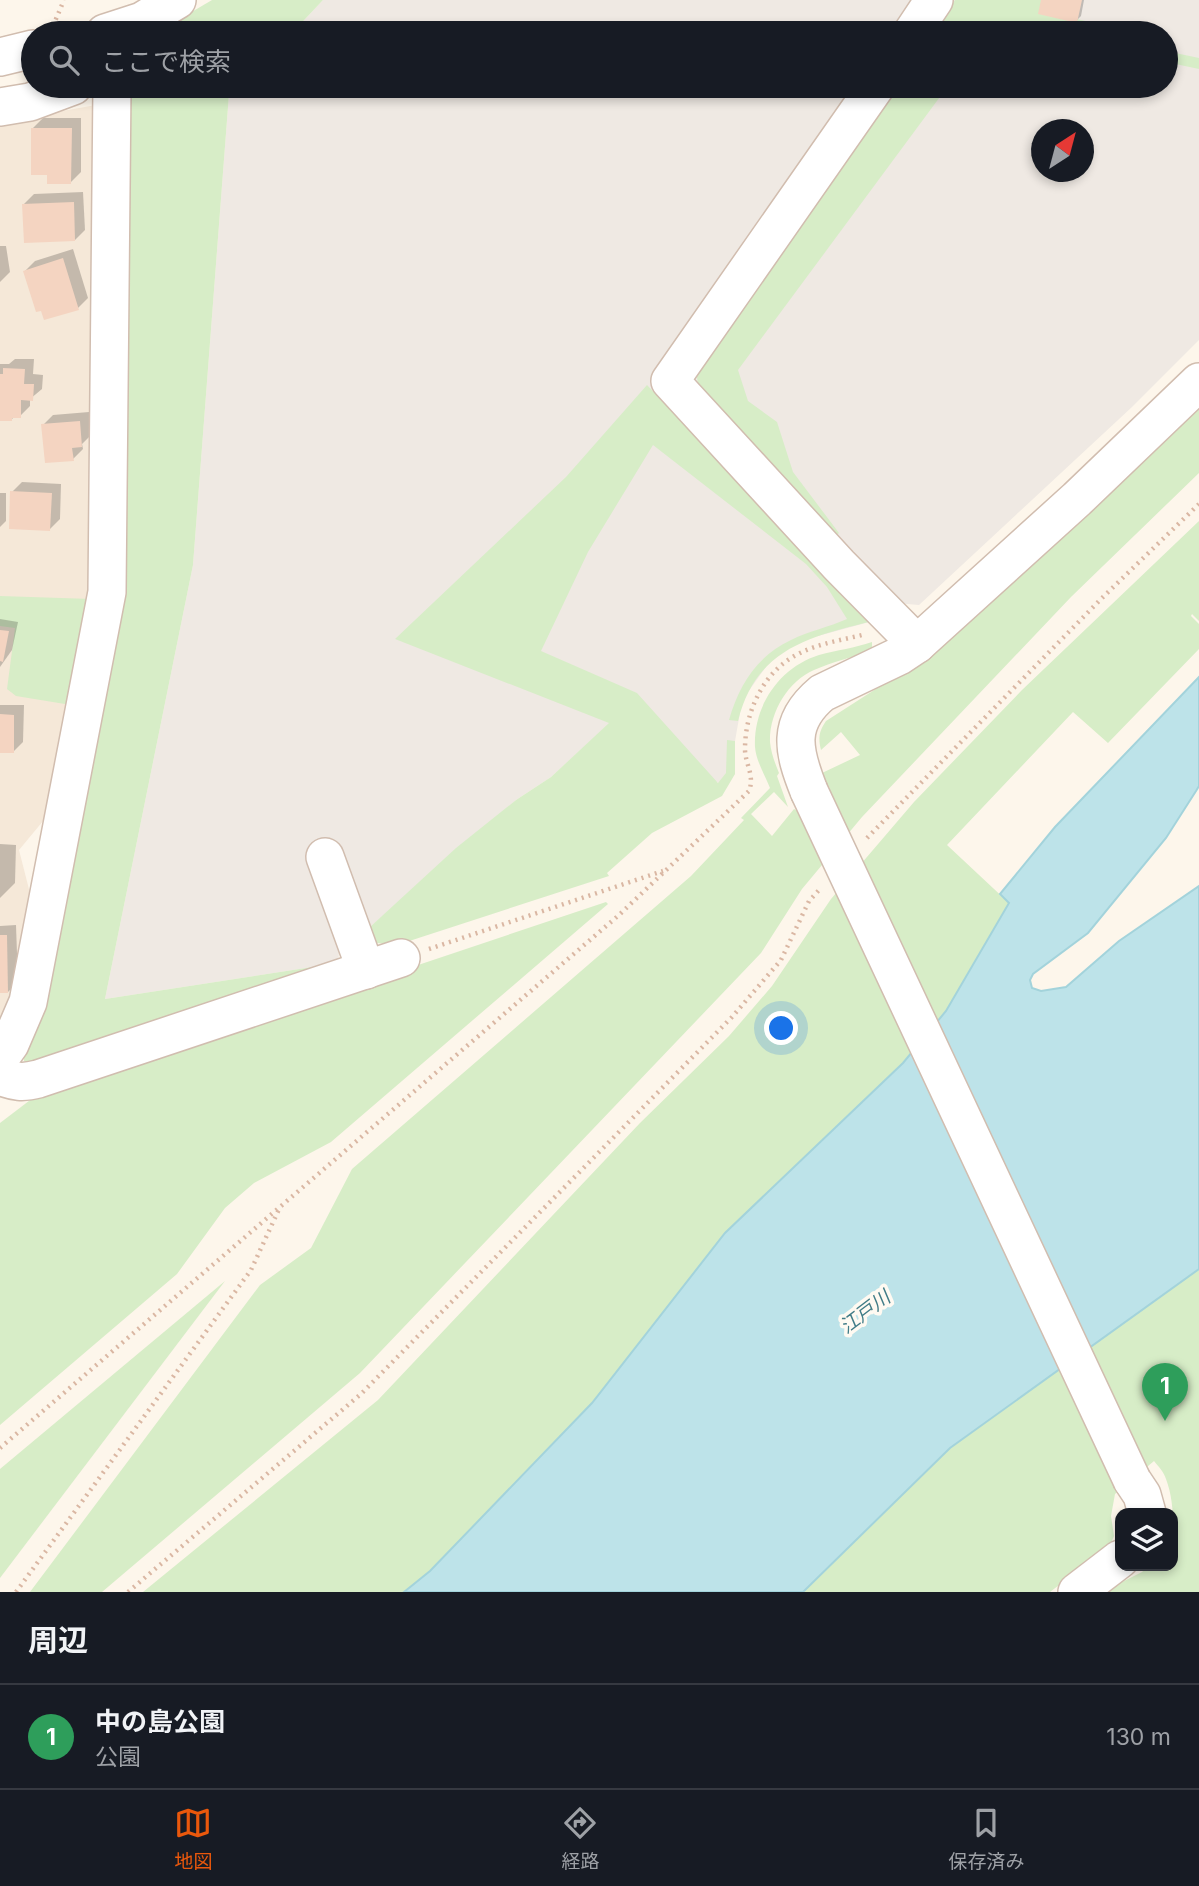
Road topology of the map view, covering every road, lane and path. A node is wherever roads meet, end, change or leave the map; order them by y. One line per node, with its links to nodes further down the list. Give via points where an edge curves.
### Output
1 (64, 0): 4 (path)
2 (177, 0): 5 (street)
3 (934, 0): 6 (street)
4 (55, 21)
5 (142, 21)
6 (920, 21)
7 (21, 52): 8 (street)
8 (0, 57)
9 (41, 98): 12 (street)
10 (112, 98): 23 (street, via 107,592 28,1002 15,1036)
11 (868, 98): 15 (street, via 670,381)
12 (0, 107)
13 (1199, 382): 15 (street)
14 (1199, 504): 17 (path)
15 (917, 644): 27 (street, bridge, via 811,702 796,729 801,771)
16 (749, 791): 19 (path)
17 (864, 842)
18 (325, 857): 22 (street)
19 (666, 870): 21 (path); 25 (path, via 620,915)
20 (827, 881): 30 (path, via 809,901 781,960 732,1017 391,1364)
21 (401, 958): 22 (street)
22 (366, 970): 24 (street, via 38,1079 13,1082)
23 (0, 1058)
24 (0, 1076)
25 (282, 1205): 26 (path); 29 (path, via 251,1270)
26 (0, 1448)
27 (1146, 1508)
28 (1115, 1563): 31 (street)
29 (16, 1592)
30 (128, 1592)
31 (1077, 1592)

